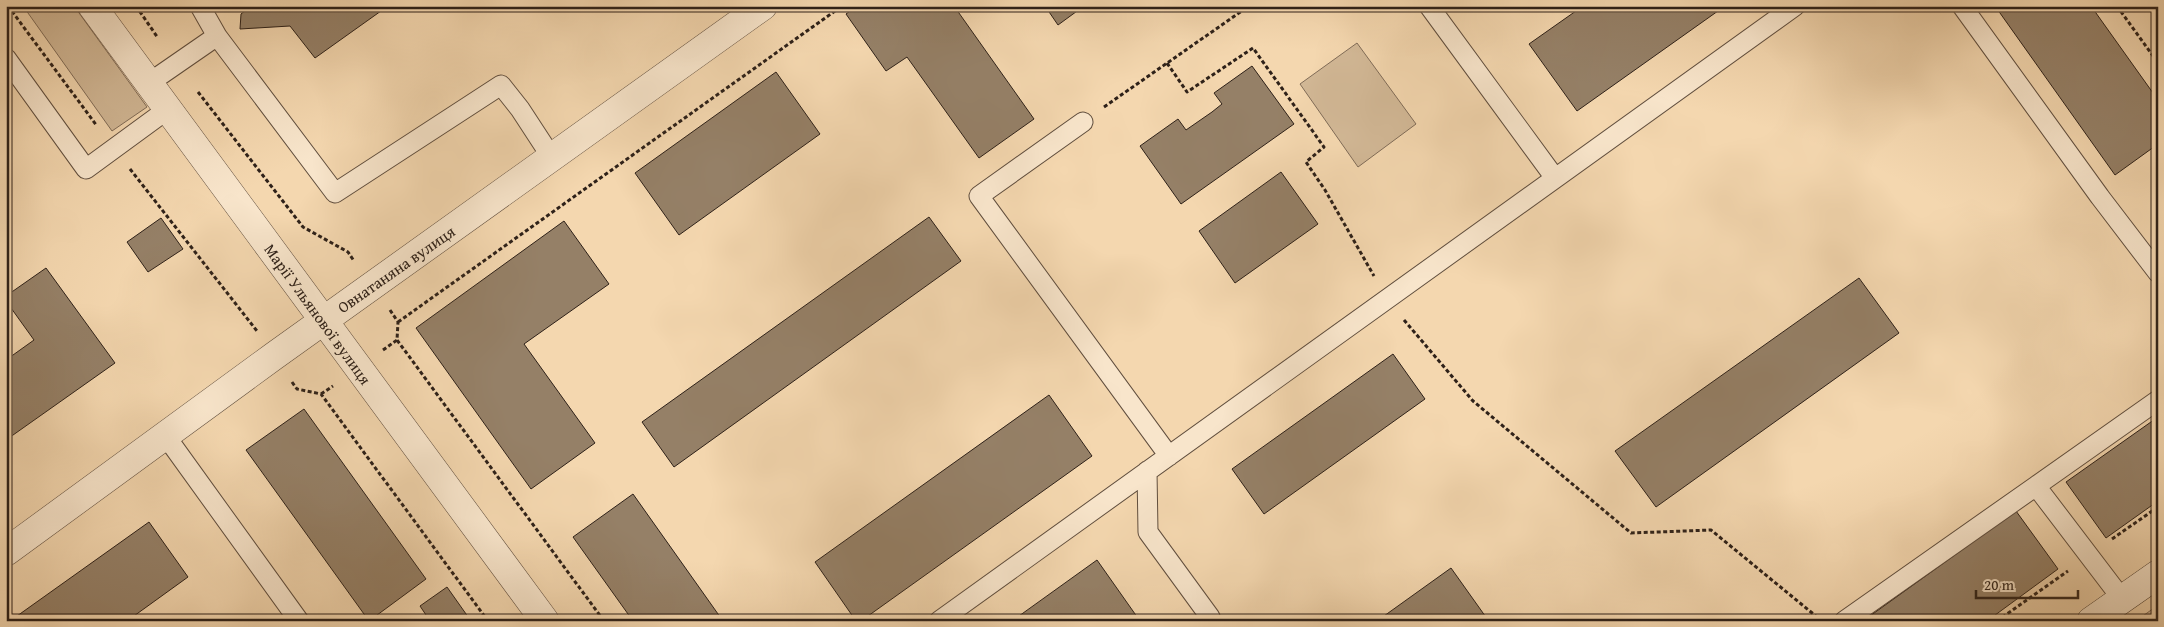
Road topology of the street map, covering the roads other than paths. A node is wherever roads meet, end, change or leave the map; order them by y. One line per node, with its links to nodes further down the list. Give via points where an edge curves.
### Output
1 (92, 6): 9 (street, Марії Ульянової вулиця)
2 (200, 6): 7 (lane)
3 (763, 6): 12 (street, Овнатаняна вулиця)
4 (1430, 6): 13 (lane)
5 (1794, 6): 13 (lane)
6 (1962, 6): 14 (lane)
7 (217, 36): 9 (lane); 12 (lane, via 335,193 501,85)
8 (6, 58): 10 (lane, via 86,169)
9 (149, 83): 10 (street, Марії Ульянової вулиця)
10 (168, 109): 15 (street, Марії Ульянової вулиця)
11 (1083, 122): 18 (lane, via 979,196)
12 (552, 158): 15 (street, Овнатаняна вулиця)
13 (1555, 178): 18 (lane)
14 (2158, 272)
15 (323, 320): 17 (street, Овнатаняна вулиця); 26 (street, Марії Ульянової вулиця)
16 (2158, 400): 20 (lane)
17 (165, 435): 21 (street, Овнатаняна вулиця); 25 (lane)
18 (1169, 456): 19 (lane)
19 (1147, 471): 24 (lane, via 1148,532); 27 (lane)
20 (2036, 486): 23 (lane); 28 (lane)
21 (6, 552)
22 (2158, 574): 23 (street)
23 (2122, 599): 29 (street)
24 (1210, 617)
25 (300, 621)
26 (545, 621)
27 (939, 621)
28 (1844, 621)
29 (2092, 621)

